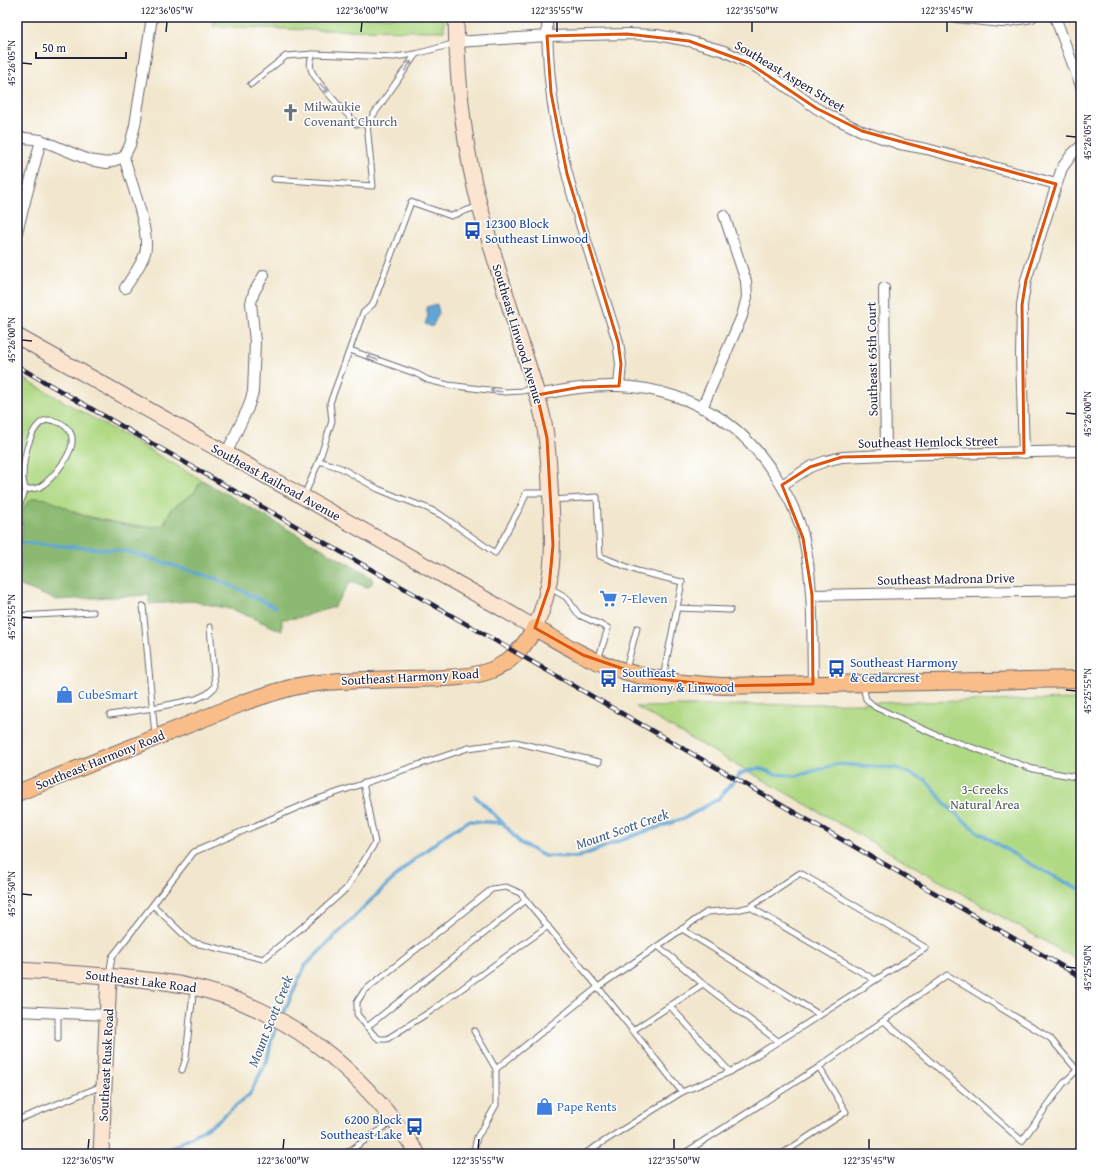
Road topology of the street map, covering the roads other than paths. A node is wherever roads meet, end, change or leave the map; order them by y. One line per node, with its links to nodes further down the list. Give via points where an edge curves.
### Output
1 (152, 17): 17 (street, via 135,125)
2 (456, 17): 8 (street, Southeast Linwood Avenue)
3 (547, 17): 7 (street)
4 (956, 17): 5 (street, via 1002,22)
5 (1032, 17)
6 (1055, 17): 12 (street)
7 (547, 36): 8 (street, Southeast Aspen Street); 19 (street, Southeast Aspen Street, via 657,35 724,51 773,77 816,108 862,131 900,144); 28 (street, via 557,128 576,209 618,342 621,364)
8 (457, 42): 10 (lane); 20 (street, Southeast Linwood Avenue, via 464,126)
9 (313, 54): 10 (lane, via 394,57); 11 (lane, via 286,56); 13 (lane, one-way to 13, via 310,61 316,78 356,124)
10 (416, 54): 13 (lane, one-way to 10)
11 (251, 84)
12 (1081, 86)
13 (367, 124): 18 (lane, via 373,186)
14 (17, 137): 15 (street)
15 (41, 140): 17 (street, via 89,160 107,163); 22 (street)
16 (1081, 146): 19 (street, via 1062,168)
17 (124, 158): 24 (street, via 146,229 146,252 140,267)
18 (274, 178)
19 (1056, 184): 32 (street, via 1026,280 1022,305)
20 (480, 206): 27 (lane, via 451,216 411,202 374,304 363,313); 29 (street, Southeast Linwood Avenue)
21 (724, 215): 30 (street, via 746,281 746,297 742,316)
22 (17, 232)
23 (264, 275): 33 (street, via 251,303 255,342 252,392 248,408)
24 (125, 288)
25 (884, 288): 34 (street, Southeast 65th Court)
26 (17, 336): 33 (street, Southeast Railroad Avenue)
27 (350, 350): 29 (lane, one-way to 27, via 505,392 448,385 428,380); 35 (lane, via 330,403 332,421)
28 (619, 386): 29 (street); 30 (street, via 663,393)
29 (536, 392): 39 (street, Southeast Linwood Avenue, via 547,438)
30 (702, 408): 36 (street, via 727,423 745,439 765,460)
31 (1081, 452): 32 (street, Southeast Hemlock Street)
32 (1024, 453): 34 (street, Southeast Hemlock Street)
33 (226, 454): 38 (street, Southeast Railroad Avenue)
34 (886, 455): 36 (street, Southeast Hemlock Street, via 826,460)
35 (319, 461): 38 (lane); 39 (lane, via 341,468 378,489 441,515 494,553 526,493)
36 (782, 485): 43 (street, via 803,538)
37 (25, 490): 37 (lane, via 38,488 51,479 62,465 72,440 71,434 63,424 53,420 44,421 36,428 25,458); 40 (lane)
38 (303, 497): 50 (street, Southeast Railroad Avenue)
39 (550, 497): 41 (street, Southeast Linwood Avenue, via 553,561); 45 (lane, via 597,497 600,556 637,571 682,582)
40 (17, 510)
41 (549, 587): 50 (street, Southeast Linwood Avenue); 52 (lane, via 566,597 579,615 608,628)
42 (1081, 590): 43 (street, Southeast Madrona Drive)
43 (812, 595): 57 (street)
44 (143, 606): 58 (lane)
45 (677, 608): 46 (lane); 55 (lane)
46 (730, 610)
47 (93, 612): 48 (lane)
48 (17, 616)
49 (210, 627): 58 (lane, via 215,687 196,699)
50 (535, 628): 52 (main road); 60 (main road, Southeast Harmony Road, via 513,657 501,666 483,673 335,681 297,687 251,700)
51 (637, 628): 53 (lane)
52 (597, 661): 53 (main road)
53 (625, 672): 55 (main road)
54 (1081, 679): 56 (main road)
55 (662, 681): 57 (main road, via 723,686)
56 (863, 683): 57 (main road); 62 (lane, via 866,699 875,707 934,734 1033,769)
57 (813, 684)
58 (153, 708): 59 (lane); 60 (lane)
59 (110, 715)
60 (156, 738): 64 (main road, Southeast Harmony Road)
61 (599, 762): 63 (lane, via 515,742 468,748)
62 (1081, 778)
63 (363, 783): 66 (lane, via 315,800 194,852); 66 (lane, via 375,843 346,889 263,958 191,942)
64 (17, 793)
65 (526, 900): 68 (lane); 83 (lane); 83 (lane, via 520,893 506,887 492,889 364,990 356,1002 357,1014)
66 (153, 904): 72 (lane, via 112,957)
67 (750, 907): 69 (lane, via 707,912); 73 (lane); 73 (lane, via 800,873 926,948)
68 (548, 926): 76 (lane); 83 (lane, via 431,1011 387,1039 379,1039)
69 (682, 929): 70 (lane); 81 (lane)
70 (658, 946): 74 (lane); 76 (lane)
71 (17, 970): 72 (street, Southeast Lake Road)
72 (109, 976): 75 (street, Southeast Lake Road); 80 (street, Southeast Rusk Road)
73 (875, 980): 81 (lane)
74 (703, 984): 77 (lane); 87 (lane)
75 (195, 987): 90 (lane, via 186,1058); 96 (street, Southeast Lake Road, via 262,1011 313,1041 353,1074)
76 (598, 987): 85 (lane); 89 (lane)
77 (670, 1006): 85 (lane); 92 (lane)
78 (17, 1011): 79 (street)
79 (58, 1013): 80 (street); 86 (lane)
80 (108, 1015): 93 (street, Southeast Rusk Road)
81 (820, 1015): 87 (lane)
82 (884, 1021): 88 (lane); 91 (lane, via 947,975 1050,1038); 91 (lane, via 1022,1141 1063,1084)
83 (367, 1027)
84 (474, 1031): 89 (lane)
85 (632, 1031): 94 (lane)
86 (58, 1038)
87 (778, 1041): 92 (lane)
88 (819, 1067): 102 (lane); 103 (lane, via 846,1112)
89 (496, 1069): 100 (lane, via 496,1105 477,1137)
90 (182, 1070)
91 (1079, 1070)
92 (730, 1072): 94 (lane)
93 (105, 1085): 95 (lane); 97 (street, Southeast Rusk Road)
94 (682, 1092): 101 (lane)
95 (17, 1120)
96 (394, 1121): 98 (lane); 99 (street, Southeast Lake Road)
97 (101, 1154)
98 (345, 1154)
99 (418, 1154)
100 (475, 1154)
101 (584, 1154)
102 (683, 1154)
103 (782, 1154)

